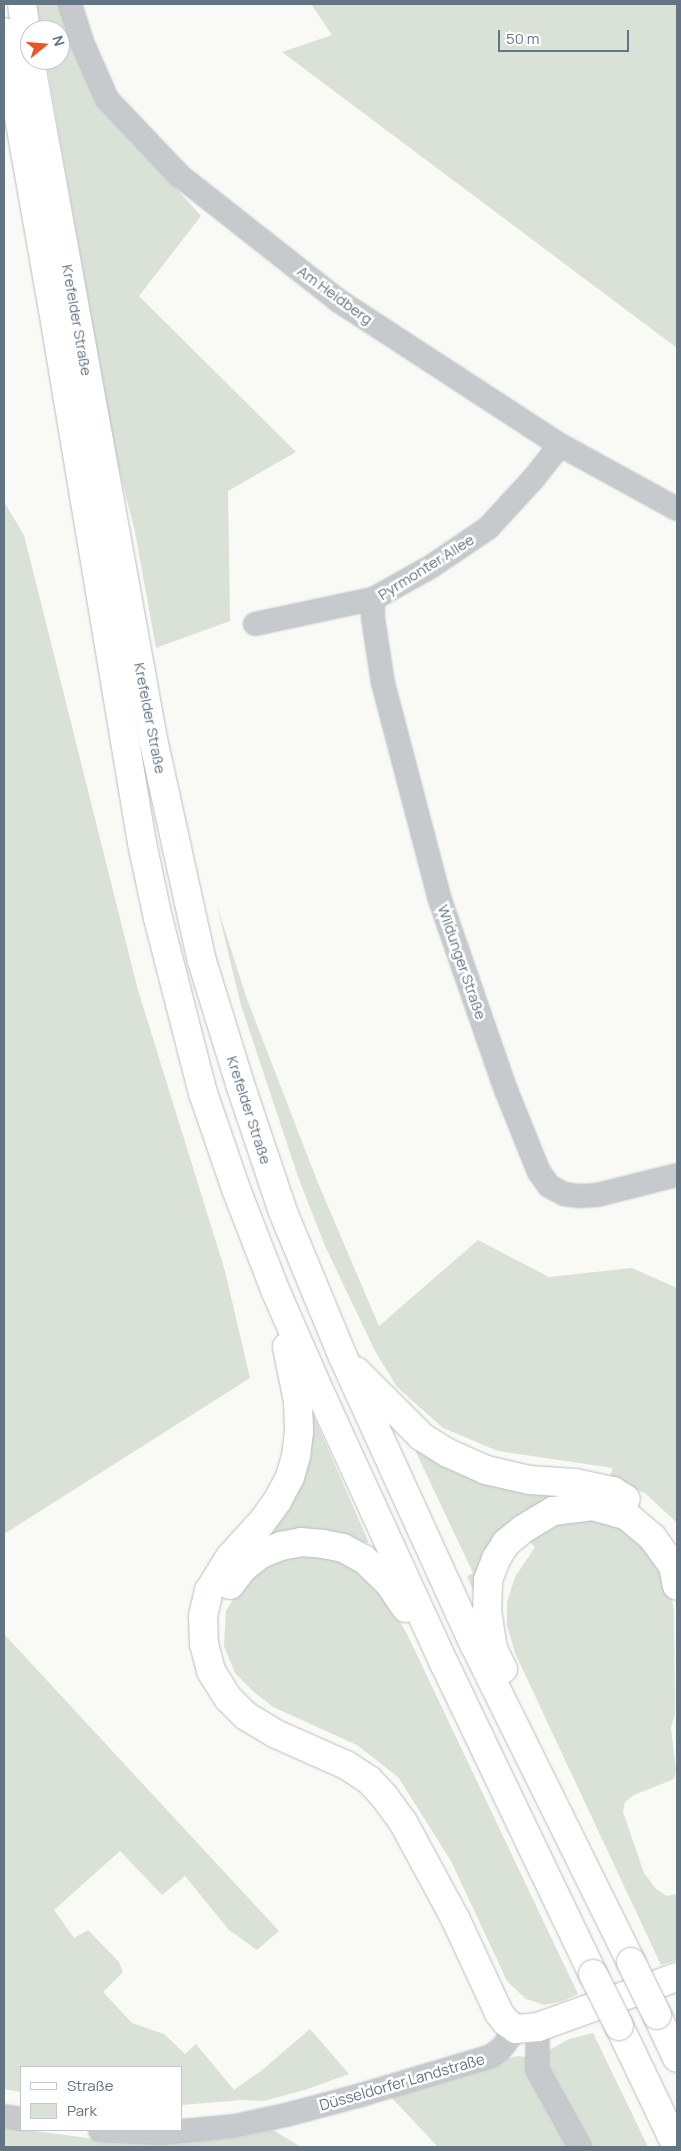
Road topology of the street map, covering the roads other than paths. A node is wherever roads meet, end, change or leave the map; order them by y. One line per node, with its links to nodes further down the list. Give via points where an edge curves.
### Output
1 (22, 4): 3 (main road, Krefelder Straße)
2 (70, 4): 6 (street, Am Heidberg, via 82,42 107,99 180,176 339,301)
3 (24, 20)
4 (4, 32): 11 (main road, Krefelder Straße, via 126,758 158,918 203,1093)
5 (32, 70): 12 (main road, Krefelder Straße, via 153,739 202,961 283,1212)
6 (560, 444): 7 (street, Am Heidberg); 8 (street, Pyrmonter Allee, via 488,528 432,566)
7 (677, 509)
8 (373, 599): 9 (street, Pyrmonter Allee); 10 (street, Wildunger Straße, via 384,683 439,897 538,1172 550,1186 564,1194 579,1196 597,1195)
9 (254, 624)
10 (677, 1175)
11 (276, 1292): 15 (main road); 18 (main road, via 298,1401 296,1456 290,1478 278,1500 230,1557 209,1590 202,1616 204,1644 211,1671 228,1698 246,1716 276,1734 346,1765 369,1780 384,1796 403,1822 455,1918 499,2013 506,2022)
12 (343, 1357): 13 (main road, via 422,1437 448,1453 486,1470 529,1480 613,1491 646,1510 666,1528); 16 (main road, Krefelder Straße, via 471,1637)
13 (677, 1546)
14 (677, 1586): 16 (main road, via 673,1566 652,1537 627,1516 593,1506 553,1511 506,1543 488,1580 487,1612 493,1648 518,1702)
15 (444, 1663): 18 (main road, via 389,1583 364,1559 343,1548 301,1542 261,1554 243,1568 222,1599 218,1642 223,1665 237,1688 278,1721 352,1751 394,1786 468,1912 507,1995 524,2017); 24 (main road, bridge)
16 (523, 1739): 19 (main road, Krefelder Straße, bridge)
17 (677, 1977): 18 (main road)
18 (527, 2028): 22 (street, Düsseldorfer Landstraße, via 491,2056 286,2115 235,2126 161,2133); 23 (street, via 538,2069)
19 (677, 2058)
20 (4, 2116): 21 (street)
21 (20, 2119)
22 (120, 2131)
23 (580, 2147)
24 (677, 2147)

